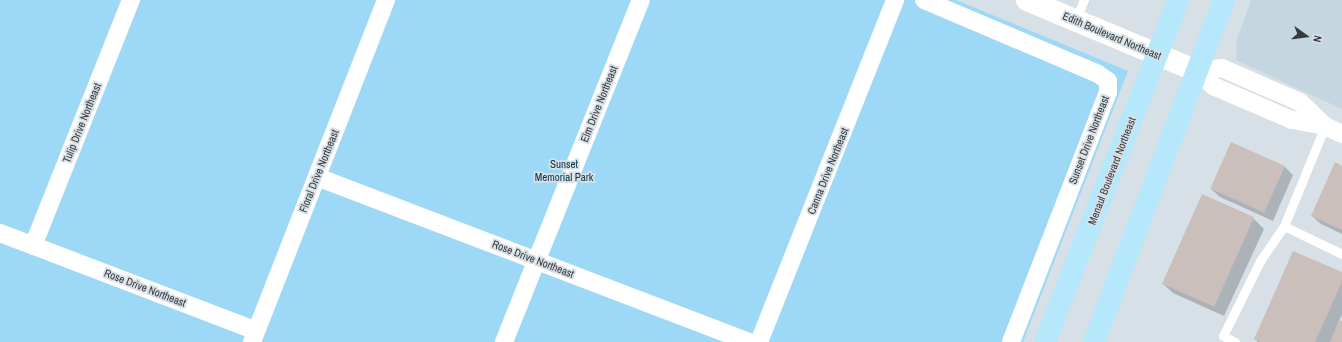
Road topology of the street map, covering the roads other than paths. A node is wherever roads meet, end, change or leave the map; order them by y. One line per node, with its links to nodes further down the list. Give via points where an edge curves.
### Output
1 (131, 0): 20 (street, Tulip Drive Northeast)
2 (386, 0): 17 (street, Floral Drive Northeast)
3 (641, 0): 22 (street, Elm Drive Northeast)
4 (895, 0): 26 (street, Canna Drive Northeast)
5 (924, 0): 27 (street, Sunset Drive Northeast, via 1098,74 1108,81 1108,92)
6 (1027, 0): 10 (street, Edith Boulevard Northeast)
7 (1084, 0): 10 (lane)
8 (1178, 0): 11 (main road, Menaul Boulevard Northeast)
9 (1224, 0): 12 (main road)
10 (1075, 21): 11 (street, Edith Boulevard Northeast)
11 (1157, 55): 12 (street, Edith Boulevard Northeast); 28 (main road, Menaul Boulevard Northeast)
12 (1197, 71): 13 (street, Edith Boulevard Northeast, via 1222,68); 14 (street, Edith Boulevard Northeast, via 1213,86); 29 (main road)
13 (1282, 94): 14 (lane); 15 (street, Edith Boulevard Northeast, via 1300,102)
14 (1274, 113): 15 (street, Edith Boulevard Northeast, via 1292,120)
15 (1324, 126): 16 (street, Edith Boulevard Northeast); 18 (lane)
16 (1342, 134)
17 (317, 177): 22 (street, Rose Drive Northeast); 23 (street, Floral Drive Northeast)
18 (1284, 226): 21 (lane); 30 (lane, via 1260,261 1223,336)
19 (0, 233): 20 (street, Rose Drive Northeast)
20 (33, 246): 23 (street, Rose Drive Northeast)
21 (1342, 254)
22 (536, 260): 24 (street, Elm Drive Northeast); 25 (street, Rose Drive Northeast)
23 (254, 336)
24 (504, 342)
25 (750, 342)
26 (759, 342)
27 (1011, 342)
28 (1045, 342)
29 (1094, 342)
30 (1235, 342)

